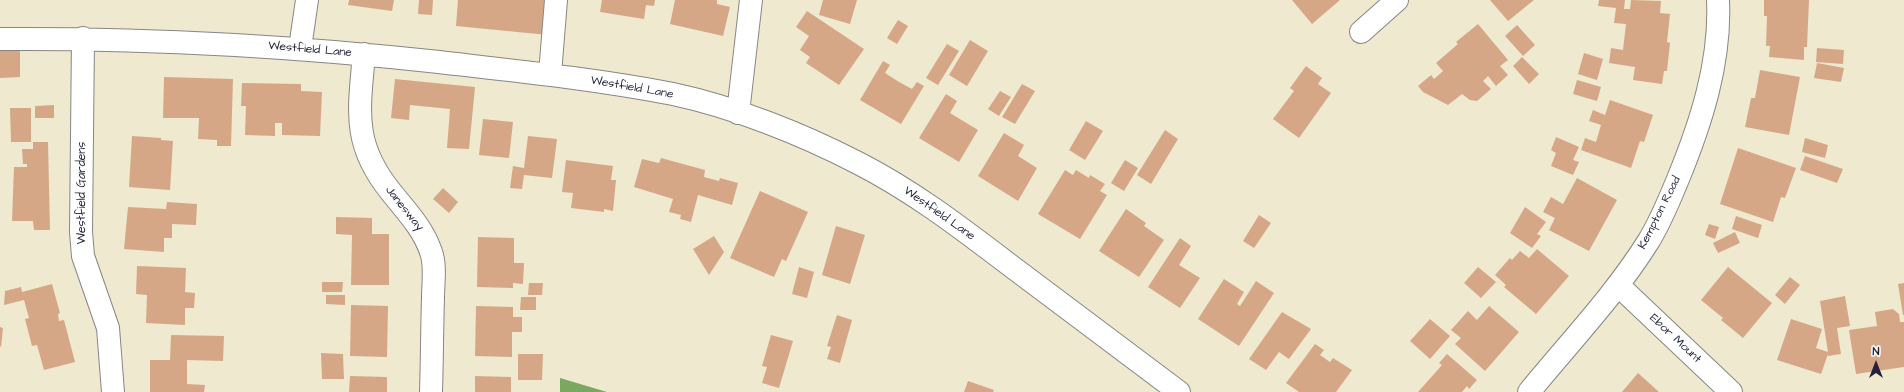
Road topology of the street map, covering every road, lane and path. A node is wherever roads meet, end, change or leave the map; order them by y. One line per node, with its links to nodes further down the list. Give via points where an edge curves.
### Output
1 (307, 0): 9 (street)
2 (556, 0): 11 (street)
3 (751, 0): 12 (street)
4 (1397, 0): 6 (street)
5 (1718, 0): 13 (street, Kempton Road, via 1713,69 1693,142 1648,242)
6 (1361, 32)
7 (83, 38): 8 (street, Westfield Lane); 9 (street, Westfield Lane); 14 (street, Westfield Gardens, via 83,256 108,328)
8 (0, 39)
9 (300, 48): 10 (street, Westfield Lane)
10 (364, 54): 11 (street, Westfield Lane); 15 (street, Janesway, via 359,111 364,148 381,180 424,233 432,254)
11 (550, 74): 12 (street, Westfield Lane, via 676,95)
12 (738, 113): 16 (street, Westfield Lane, via 799,135 846,157 924,201)
13 (1618, 285): 17 (street, Kempton Road); 18 (street, Ebor Mount)
14 (113, 392)
15 (431, 392)
16 (1179, 392)
17 (1529, 392)
18 (1731, 392)

